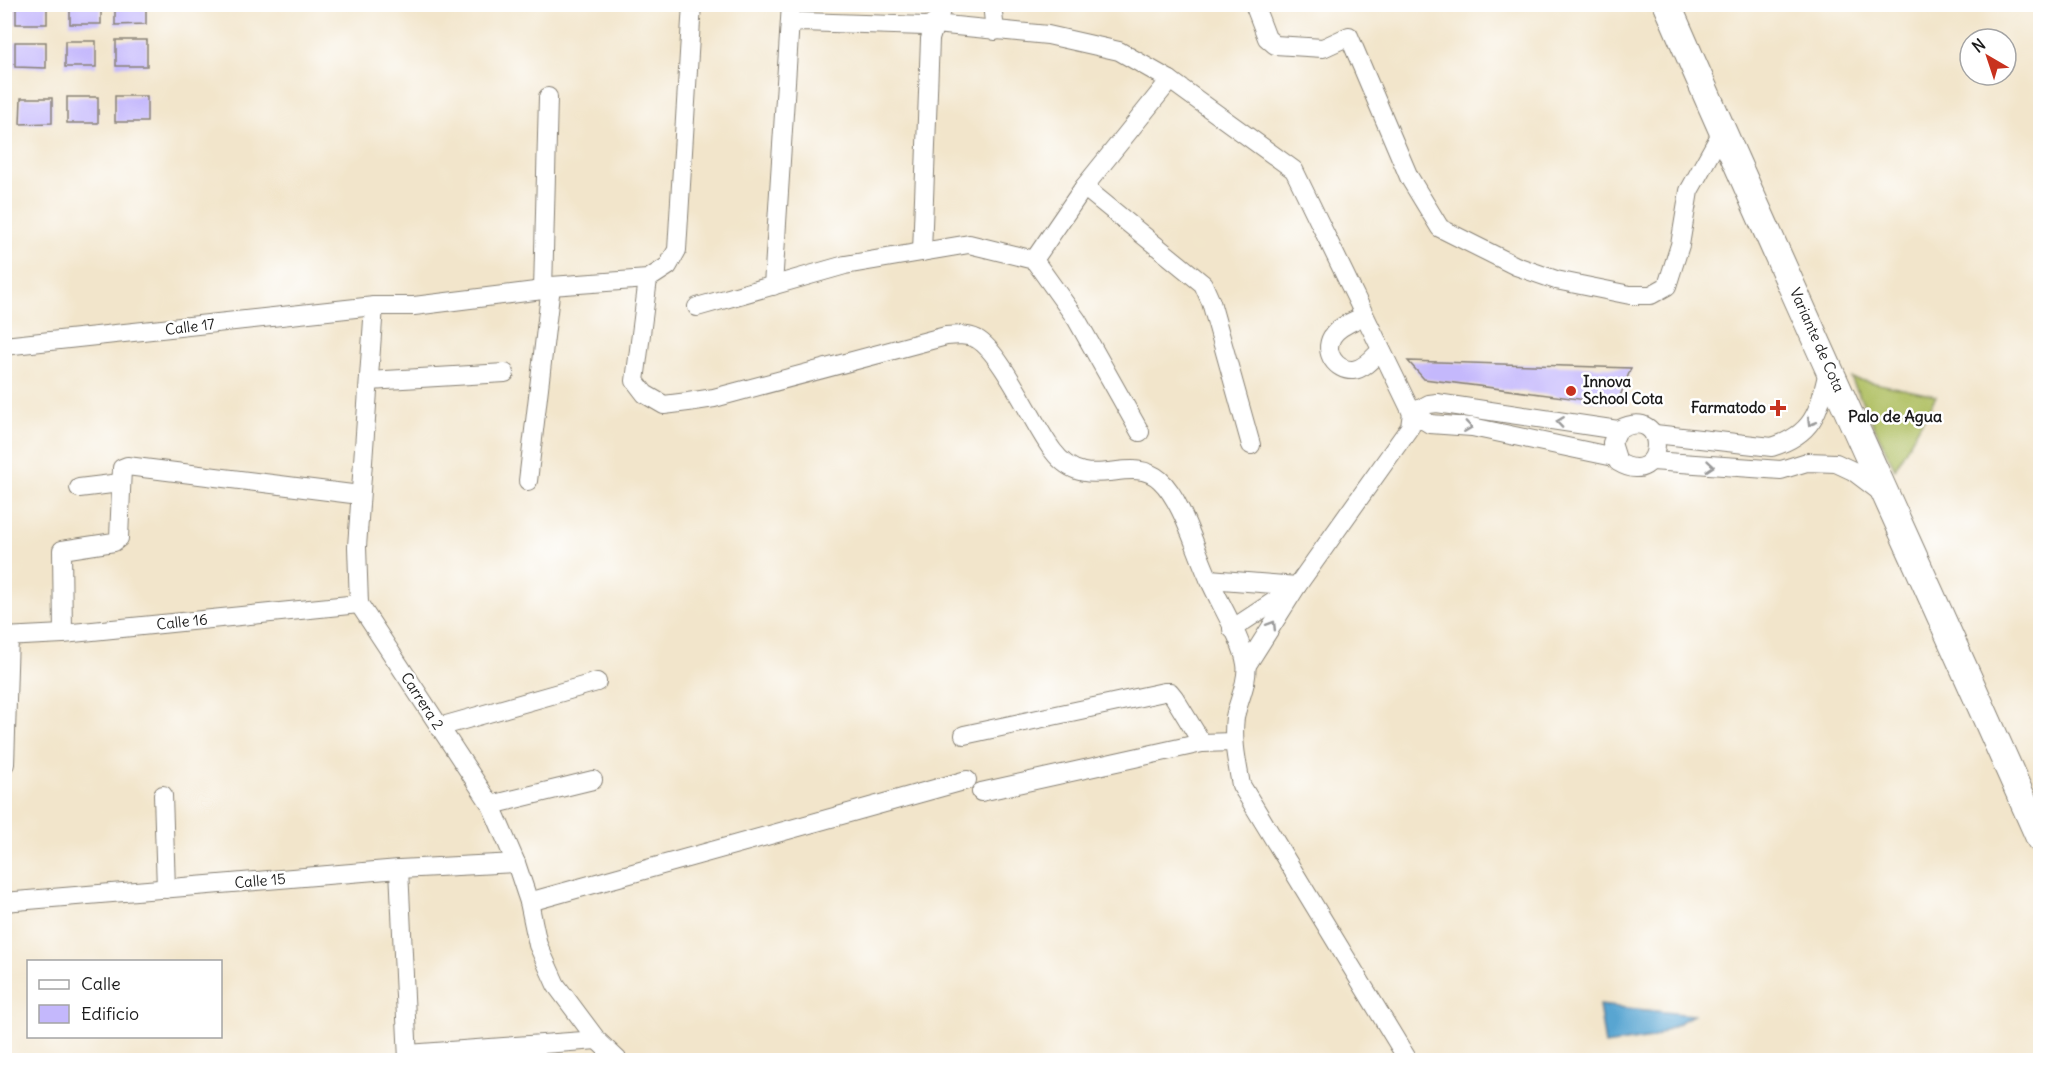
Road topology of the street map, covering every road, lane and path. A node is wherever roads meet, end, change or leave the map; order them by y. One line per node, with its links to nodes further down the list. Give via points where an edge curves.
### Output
1 (692, 4): 16 (street, via 677,250 668,266)
2 (791, 4): 7 (street)
3 (944, 4): 8 (street)
4 (992, 4): 9 (street)
5 (1254, 4): 12 (street, via 1267,38 1275,45 1323,48 1349,36 1409,177 1440,228 1516,266 1556,280 1630,295 1651,296 1667,286 1680,245 1689,191)
6 (1667, 4): 12 (main road, Variante de Cota)
7 (790, 24): 8 (street); 17 (street)
8 (934, 24): 9 (street); 14 (street, via 930,39)
9 (995, 31): 10 (street, via 1048,35 1119,51)
10 (1170, 80): 13 (street); 21 (street, via 1294,170)
11 (548, 97): 18 (street)
12 (1722, 132): 24 (main road, Variante de Cota)
13 (1084, 187): 15 (street); 31 (street, via 1203,284)
14 (922, 252): 15 (street, via 969,244); 17 (street, via 845,265)
15 (1034, 260): 29 (street, via 1077,321)
16 (648, 279): 18 (street, Calle 17); 39 (street, via 635,381 645,394 664,405 714,398 946,336 976,338 997,361 1054,453 1071,469 1098,475 1112,471 1141,472 1159,479 1182,515)
17 (773, 286): 20 (street)
18 (547, 288): 19 (street, Calle 17, via 414,306); 34 (street)
19 (374, 306): 22 (street, Calle 17); 26 (street)
20 (696, 307)
21 (1364, 316): 23 (street); 23 (street, via 1332,336 1332,360 1342,368 1354,370)
22 (4, 346)
23 (1380, 351): 27 (street)
24 (1828, 367): 30 (street, one-way to 30, via 1818,411 1805,431 1791,442 1773,447); 38 (main road, Variante de Cota)
25 (505, 373): 26 (street)
26 (369, 381): 37 (street)
27 (1412, 413): 28 (street, one-way to 27, via 1437,403); 32 (street, one-way to 32, via 1430,423); 40 (street, via 1410,427)
28 (1618, 430): 30 (street, via 1631,423 1644,425); 32 (street, via 1612,443)
29 (1140, 432)
30 (1655, 434): 33 (street, via 1658,448)
31 (1251, 445)
32 (1614, 457): 33 (street, via 1628,468 1639,468)
33 (1652, 461): 38 (street, one-way to 38, via 1781,470 1807,462 1836,463)
34 (528, 481)
35 (120, 483): 36 (street); 37 (street, via 120,472 127,466); 43 (street, via 119,538 62,550)
36 (79, 488)
37 (360, 495): 41 (street)
38 (1889, 499): 55 (main road, Variante de Cota)
39 (1209, 579): 40 (street); 42 (street)
40 (1297, 586): 42 (street); 45 (street, one-way to 40)
41 (359, 604): 43 (street, Calle 16); 47 (street, Carrera 2)
42 (1232, 629): 45 (street)
43 (63, 634): 44 (street, Calle 16)
44 (7, 636): 51 (street)
45 (1247, 665): 49 (street)
46 (597, 682): 47 (street)
47 (439, 727): 54 (street, Carrera 2)
48 (964, 735): 50 (street, via 1170,692)
49 (1233, 742): 50 (street); 64 (street, via 1241,785)
50 (1202, 743): 60 (street, via 974,786)
51 (5, 765)
52 (593, 780): 54 (street)
53 (163, 795): 58 (street)
54 (492, 805): 56 (street, Carrera 2)
55 (2040, 839)
56 (516, 863): 57 (street, Calle 15); 60 (street, Carrera 2)
57 (399, 869): 58 (street, Calle 15); 62 (street)
58 (166, 889): 59 (street, Calle 15)
59 (4, 902)
60 (529, 902): 61 (street, Carrera 2, via 538,945 556,986)
61 (597, 1040): 62 (street); 63 (street, Carrera 2)
62 (408, 1057)
63 (618, 1060)
64 (1408, 1060)

